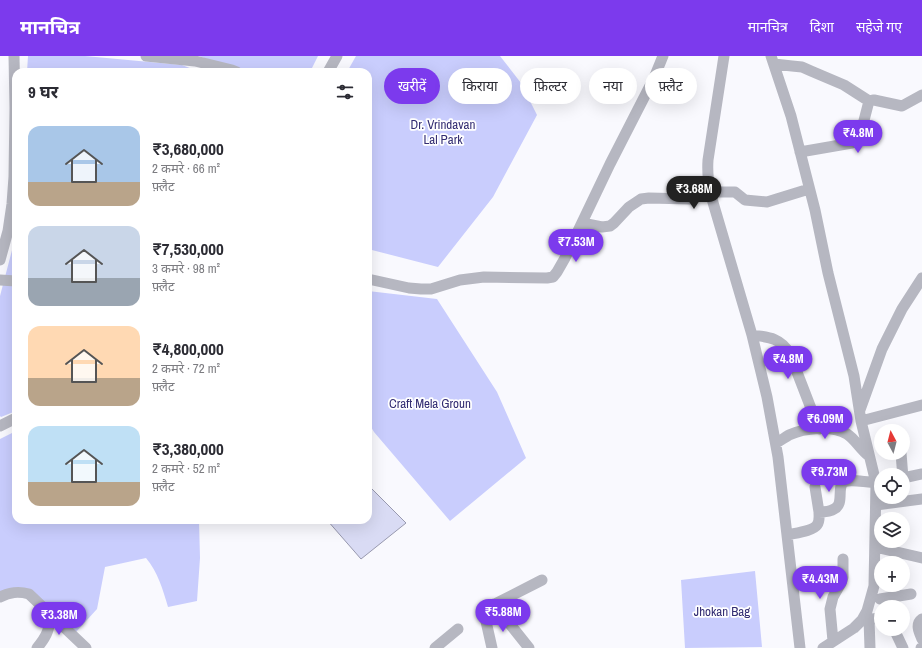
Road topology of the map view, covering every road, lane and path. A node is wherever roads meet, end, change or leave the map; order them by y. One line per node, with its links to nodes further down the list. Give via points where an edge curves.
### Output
1 (8, 56): 18 (street, via 8,177)
2 (14, 56): 8 (street)
3 (146, 56): 9 (street, via 195,61)
4 (337, 56): 10 (street)
5 (663, 56): 17 (street)
6 (724, 56): 15 (street, via 708,160)
7 (773, 58): 12 (street, via 844,85); 13 (street)
8 (14, 68)
9 (224, 68)
10 (330, 68)
11 (922, 95): 12 (street, via 902,106)
12 (869, 101): 13 (street, via 861,132 852,144)
13 (800, 152): 14 (street)
14 (809, 189): 15 (street, via 767,202 745,200 735,192); 26 (street, via 852,369)
15 (710, 192): 17 (street, via 690,199 641,200 629,207 610,226); 24 (street)
16 (12, 204): 19 (street)
17 (582, 223): 22 (street, via 553,277 484,277 460,280 431,289 408,288)
18 (0, 237)
19 (0, 260)
20 (922, 278): 26 (street, via 902,309 882,349)
21 (0, 280): 23 (street)
22 (372, 280)
23 (12, 281)
24 (752, 335): 29 (street, via 769,337 786,346); 30 (street)
25 (922, 405): 26 (street)
26 (860, 416): 31 (street)
27 (12, 420): 28 (street)
28 (0, 425)
29 (819, 429): 30 (street, via 797,432); 31 (street, via 846,433)
30 (776, 443): 41 (street)
31 (869, 456): 32 (street)
32 (874, 471)
33 (922, 474): 34 (street)
34 (910, 477)
35 (874, 483): 39 (street, via 845,481 837,507)
36 (815, 487): 39 (street)
37 (922, 499): 38 (street)
38 (876, 505): 40 (street)
39 (819, 512): 41 (street, via 818,524 815,527)
40 (876, 512)
41 (787, 534): 64 (street)
42 (879, 548): 43 (street)
43 (922, 558)
44 (843, 559): 58 (street, via 843,577 830,609)
45 (542, 580): 50 (street)
46 (874, 586): 54 (street)
47 (911, 594): 49 (street)
48 (0, 597): 51 (street, via 14,592 29,594)
49 (892, 600)
50 (494, 604): 62 (street, via 489,607 485,616); 63 (street)
51 (50, 614): 59 (street, via 48,632); 60 (street)
52 (874, 619): 54 (street)
53 (922, 619): 57 (street, via 918,625)
54 (865, 620): 58 (street); 66 (street)
55 (458, 629): 61 (street)
56 (897, 636): 67 (street)
57 (922, 639)
58 (833, 642): 65 (street)
59 (37, 648)
60 (86, 648)
61 (435, 648)
62 (492, 648)
63 (529, 648)
64 (800, 648)
65 (823, 648)
66 (870, 648)
67 (903, 648)

